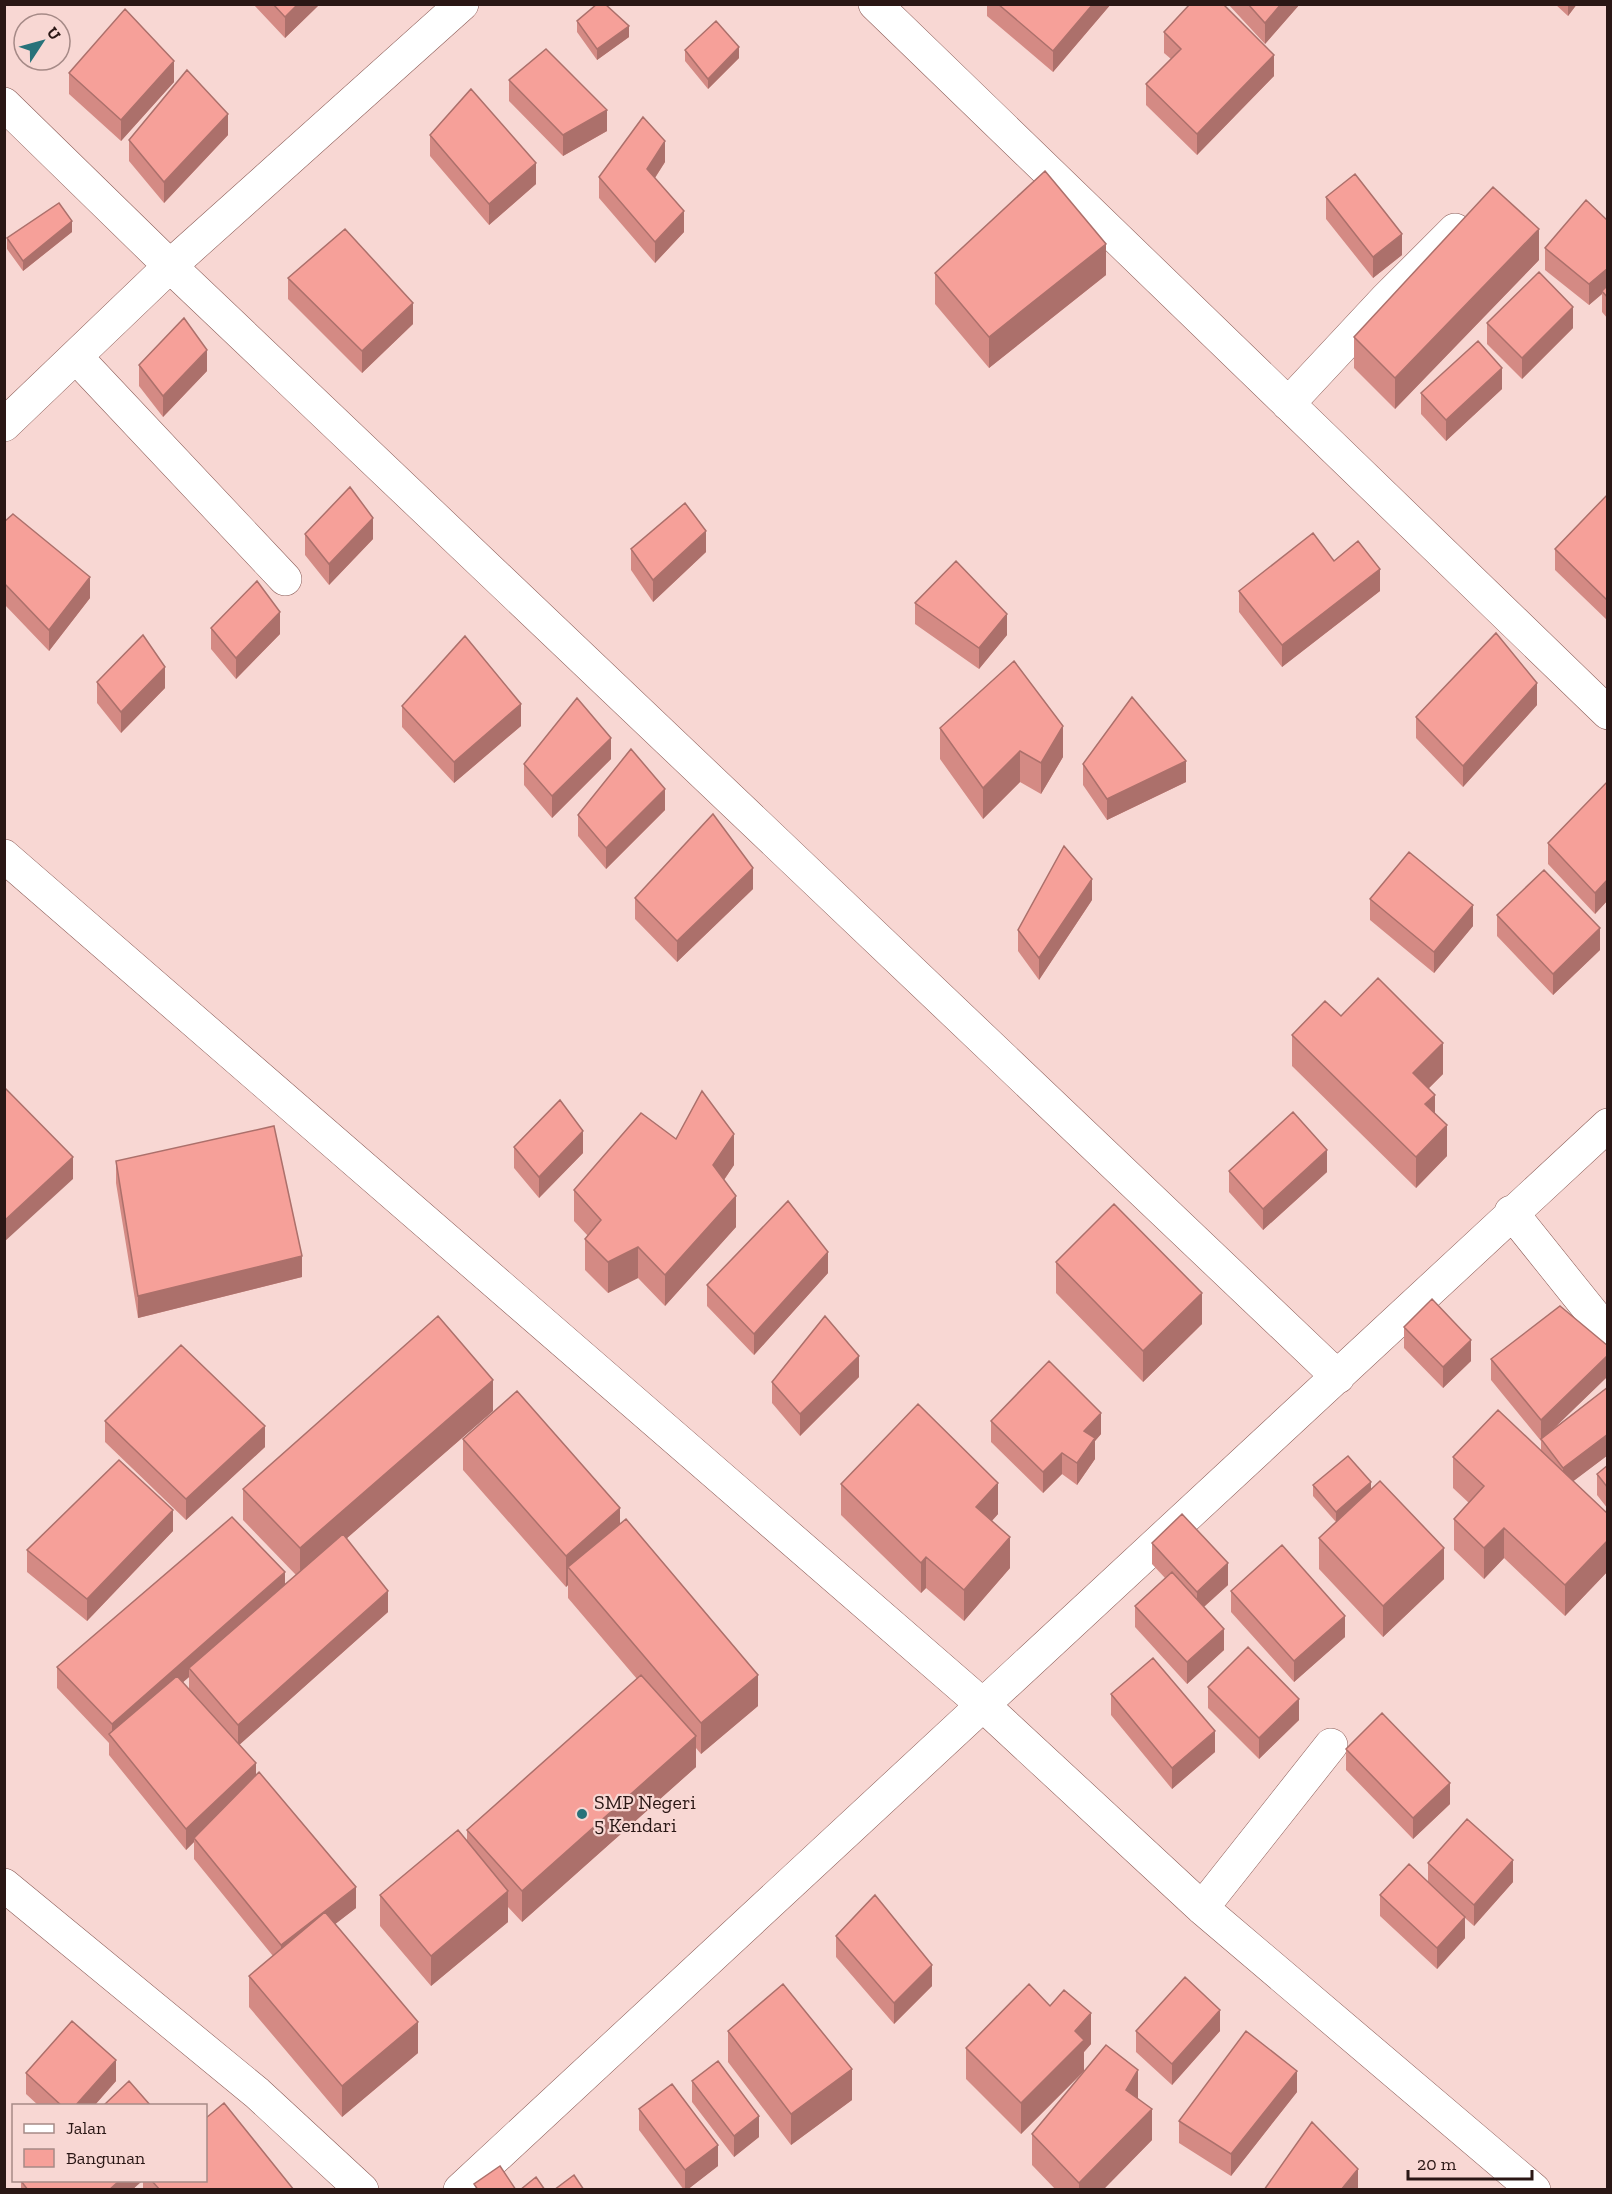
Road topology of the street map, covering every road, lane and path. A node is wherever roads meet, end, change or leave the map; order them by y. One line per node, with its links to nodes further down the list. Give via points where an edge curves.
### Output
1 (462, 4): 5 (street)
2 (875, 4): 7 (street)
3 (4, 104): 5 (street)
4 (1455, 230): 7 (street)
5 (170, 266): 6 (street); 15 (street)
6 (77, 358): 8 (street); 9 (street)
7 (1288, 404): 10 (street)
8 (4, 425)
9 (285, 579)
10 (1608, 713)
11 (4, 856): 16 (street)
12 (1608, 1125): 13 (street)
13 (1511, 1212): 14 (street); 15 (street)
14 (1608, 1333)
15 (1338, 1377): 16 (street)
16 (984, 1706): 19 (street); 21 (street)
17 (1331, 1745): 19 (street)
18 (8, 1895): 20 (street, via 257,2093)
19 (1202, 1908): 22 (street)
20 (362, 2190)
21 (460, 2190)
22 (1534, 2190)

